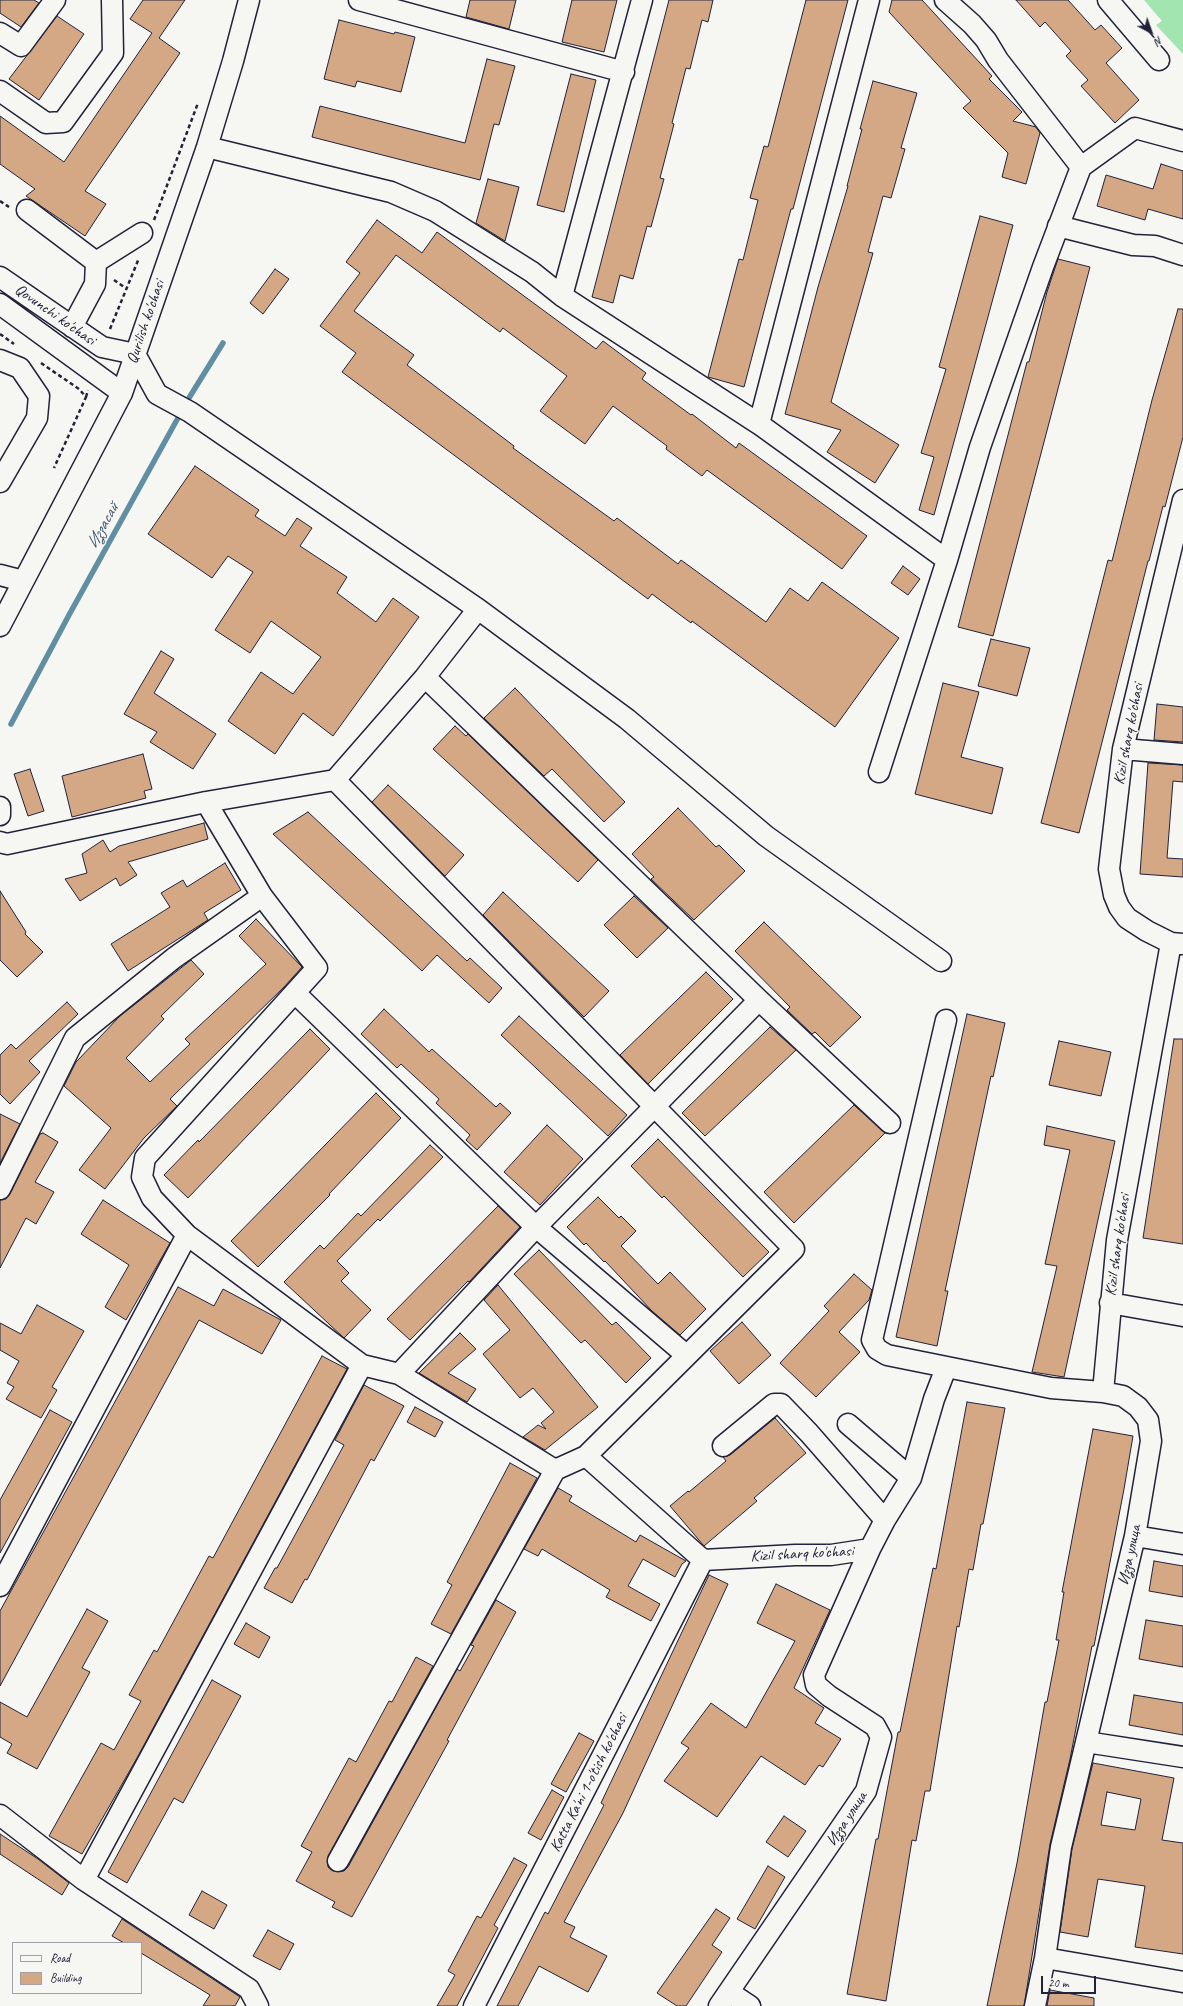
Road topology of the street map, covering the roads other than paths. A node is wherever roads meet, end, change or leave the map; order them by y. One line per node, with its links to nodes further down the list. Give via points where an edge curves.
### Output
1 (55, 0): 9 (street, via 21,46)
2 (112, 0): 12 (street, via 113,53 63,122 46,123)
3 (249, 0): 14 (street, Qurilish ko'chasi)
4 (359, 0): 11 (street)
5 (642, 0): 11 (street)
6 (870, 0): 29 (street)
7 (945, 0): 15 (street, via 986,40 998,60)
8 (1108, 0): 10 (street)
9 (0, 33)
10 (1159, 60)
11 (624, 72): 22 (street)
12 (0, 90)
13 (1183, 141): 15 (street, via 1134,128)
14 (207, 147): 22 (street, via 391,192 435,211 532,272); 25 (street, Qurilish ko'chasi)
15 (1081, 167): 17 (street)
16 (27, 210): 20 (street)
17 (1058, 226): 19 (street, via 1134,245 1155,246); 32 (street, via 980,447)
18 (147, 229): 20 (street)
19 (1183, 255)
20 (96, 262): 24 (street, via 95,284)
21 (0, 277): 24 (street, Qovunchi ko'chasi)
22 (562, 296): 29 (street)
23 (0, 304): 27 (street, Qovunchi ko'chasi)
24 (72, 327): 25 (street, Qovunchi ko'chasi, via 102,347)
25 (135, 354): 27 (street, Qurilish ko'chasi); 28 (street)
26 (0, 360): 30 (street, via 20,368 39,396 37,418)
27 (122, 393): 28 (street); 34 (street, Qurilish ko'chasi)
28 (164, 398): 35 (street, via 190,412)
29 (759, 424): 32 (street)
30 (0, 482)
31 (1183, 500): 38 (street, Kizil sharq ko'chasi)
32 (947, 560): 40 (street)
33 (0, 575): 34 (street)
34 (23, 581): 36 (street, Qurilish ko'chasi)
35 (478, 609): 37 (street); 48 (street, via 627,719 766,836)
36 (0, 626)
37 (425, 677): 41 (street); 50 (street)
38 (1123, 749): 39 (street); 47 (street, Kizil sharq ko'chasi, via 1109,869 1110,882 1119,907 1127,918 1147,931)
39 (1183, 754)
40 (879, 772)
41 (335, 780): 42 (street); 52 (street)
42 (206, 802): 45 (street, via 7,844); 46 (street)
43 (0, 807): 44 (street)
44 (0, 815)
45 (0, 842)
46 (262, 896): 49 (street, via 317,968); 54 (street, via 174,958 75,1038)
47 (1177, 943): 57 (street, Kizil sharq ko'chasi, via 1116,1240)
48 (941, 961)
49 (295, 993): 55 (street); 56 (street, via 145,1158 142,1177 152,1198)
50 (759, 1000): 52 (street); 53 (street)
51 (946, 1020): 61 (street, via 872,1340 876,1349 887,1355)
52 (655, 1107): 55 (street); 59 (street, via 794,1249)
53 (890, 1123)
54 (0, 1189)
55 (536, 1227): 59 (street); 62 (street)
56 (187, 1235): 60 (street); 74 (street)
57 (1110, 1303): 58 (street); 63 (street, Kizil sharq ko'chasi)
58 (1183, 1316)
59 (686, 1355): 66 (street)
60 (362, 1364): 62 (street); 79 (street)
61 (946, 1368): 63 (street, via 1051,1388); 68 (street, Kizil sharq ko'chasi, via 934,1399)
62 (399, 1374): 67 (street)
63 (1103, 1392): 70 (street, Изза улица, via 1123,1396 1138,1407 1148,1420 1151,1441)
64 (848, 1424): 68 (street)
65 (723, 1446): 69 (street, via 774,1404 781,1404)
66 (586, 1456): 67 (street); 73 (street)
67 (555, 1470): 78 (street)
68 (911, 1478): 69 (street, Kizil sharq ko'chasi)
69 (885, 1520): 72 (street, Kizil sharq ko'chasi)
70 (1135, 1536): 71 (street); 75 (street, Изза улица)
71 (1183, 1544)
72 (870, 1549): 73 (street, Kizil sharq ko'chasi, via 831,1555); 82 (street, Изза улица, via 814,1675 816,1685 875,1726 880,1737 866,1791)
73 (703, 1560): 84 (street, Katta Ka'ni 1-o'tish ko'chasi)
74 (0, 1586)
75 (1086, 1742): 76 (street); 80 (street, Изза улица, via 1061,1847)
76 (1183, 1758)
77 (0, 1815): 79 (street)
78 (338, 1861)
79 (84, 1880): 83 (street, via 249,1989)
80 (1045, 1958): 81 (street); 86 (street, Изза улица)
81 (1183, 1982)
82 (724, 1999): 85 (street)
83 (258, 2006)
84 (474, 2006)
85 (750, 2006)
86 (1035, 2006)

